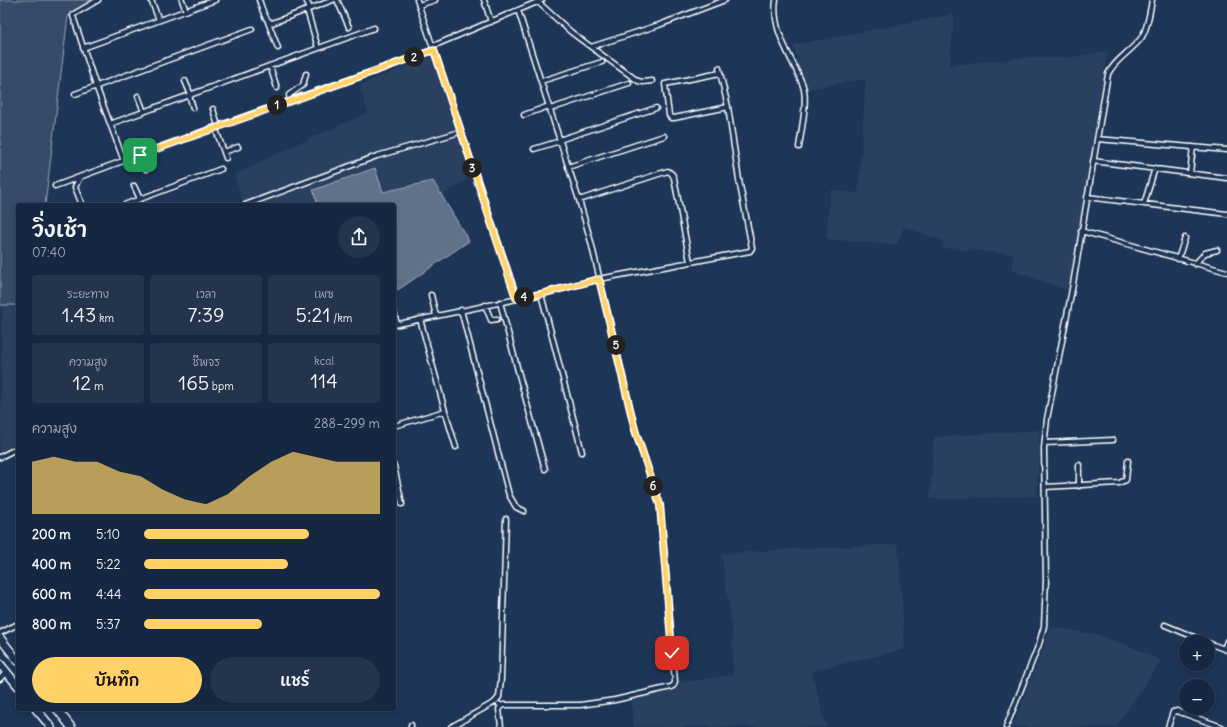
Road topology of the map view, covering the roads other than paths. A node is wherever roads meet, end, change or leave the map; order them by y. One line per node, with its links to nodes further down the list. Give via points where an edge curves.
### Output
1 (98, 0): 28 (street, via 73,15)
2 (151, 0): 21 (street)
3 (182, 0): 20 (street)
4 (215, 0): 16 (street)
5 (259, 0): 22 (street)
6 (306, 0): 18 (street, via 309,6)
7 (333, 0): 18 (street)
8 (337, 0): 24 (street)
9 (417, 0): 17 (street)
10 (435, 0): 17 (street)
11 (484, 0): 23 (street)
12 (725, 0): 27 (street)
13 (776, 0): 61 (street, via 777,26 803,87 804,113)
14 (1152, 0): 58 (street, via 1142,36 1108,74)
15 (540, 1): 19 (street); 27 (street, via 571,32)
16 (206, 2): 20 (street)
17 (419, 5): 31 (street)
18 (307, 10): 22 (street, via 272,23); 30 (street)
19 (518, 10): 23 (street); 38 (street)
20 (186, 11): 21 (street)
21 (159, 20): 28 (street)
22 (268, 22): 29 (street)
23 (491, 22): 31 (street)
24 (349, 27)
25 (374, 28): 30 (street)
26 (252, 29): 41 (street)
27 (591, 46): 39 (street, via 638,81)
28 (84, 48): 41 (street)
29 (278, 48)
30 (318, 48): 33 (street)
31 (434, 48): 46 (street); 56 (street)
32 (602, 62): 38 (street)
33 (270, 66): 42 (street); 44 (street)
34 (719, 68): 35 (street)
35 (720, 73): 48 (street); 48 (street, via 665,84 669,115 674,118)
36 (306, 74): 46 (street, via 303,85 289,95)
37 (185, 81): 44 (street)
38 (541, 81): 47 (street)
39 (652, 81)
40 (629, 83): 47 (street)
41 (96, 86): 43 (street); 54 (street)
42 (277, 88)
43 (75, 94)
44 (190, 95): 49 (street); 52 (street)
45 (138, 96): 52 (street)
46 (290, 101): 55 (street)
47 (549, 107): 53 (street); 59 (street)
48 (728, 107): 91 (street, via 752,248 750,252)
49 (193, 108)
50 (213, 108): 55 (street)
51 (656, 108): 59 (street)
52 (144, 112): 54 (street)
53 (524, 115)
54 (110, 124): 69 (street)
55 (217, 127): 65 (street); 66 (street)
56 (460, 132): 84 (street, via 377,156); 97 (street)
57 (664, 136): 70 (street)
58 (1097, 139): 62 (street); 68 (street)
59 (560, 140): 63 (street); 70 (street)
60 (238, 147): 65 (street)
61 (799, 147)
62 (1193, 147): 64 (street); 74 (street)
63 (534, 149)
64 (1227, 150)
65 (224, 152): 67 (street)
66 (140, 155): 69 (street); 72 (street)
67 (226, 158)
68 (1093, 160): 71 (street); 79 (street)
69 (124, 161): 75 (street)
70 (568, 167): 81 (street)
71 (1155, 168): 74 (street); 85 (street)
72 (146, 169)
73 (221, 170): 80 (street)
74 (1190, 172): 76 (street)
75 (80, 176): 77 (street); 82 (street, via 76,187)
76 (1227, 178)
77 (54, 186)
78 (134, 186): 80 (street)
79 (1087, 198): 85 (street); 87 (street)
80 (140, 199): 83 (street)
81 (580, 200): 91 (street, via 671,172); 94 (street)
82 (81, 203)
83 (129, 203)
84 (250, 203)
85 (1144, 204): 86 (street)
86 (1227, 214)
87 (1081, 231): 90 (street); 108 (street, via 1048,408)
88 (1185, 238): 90 (street)
89 (1217, 250): 92 (street, via 1205,253)
90 (1178, 259): 92 (street)
91 (690, 262): 94 (street)
92 (1195, 264): 93 (street)
93 (1227, 272)
94 (599, 279): 95 (street); 136 (street, via 635,430 660,505 675,682 671,687 580,705)
95 (541, 294): 97 (street); 111 (street)
96 (431, 295): 101 (street)
97 (516, 298): 98 (street)
98 (500, 302): 99 (street); 115 (street)
99 (485, 305): 100 (street); 103 (street, via 491,320)
100 (461, 310): 101 (street); 120 (street, via 509,495 516,507)
101 (436, 316): 102 (street)
102 (420, 319): 104 (street); 105 (street)
103 (497, 319)
104 (396, 324)
105 (445, 411): 106 (street); 109 (street)
106 (396, 425)
107 (1113, 440): 108 (street)
108 (1045, 443): 118 (street)
109 (456, 447)
110 (16, 449): 112 (street)
111 (582, 452)
112 (0, 457)
113 (1128, 461): 117 (street, via 1126,480 1123,482)
114 (1079, 465): 117 (street)
115 (545, 469)
116 (396, 476): 119 (street)
117 (1079, 486): 118 (street)
118 (1045, 487): 143 (street, via 1044,626 1041,640)
119 (402, 504)
120 (524, 511)
121 (506, 519): 135 (street, via 501,679)
122 (16, 625): 124 (street)
123 (1165, 625): 125 (street)
124 (0, 632)
125 (1190, 635)
126 (0, 638): 130 (main road)
127 (1227, 641): 129 (street)
128 (1215, 646): 129 (street)
129 (1225, 650)
130 (16, 658)
131 (0, 664): 132 (main road)
132 (6, 672): 133 (street); 134 (main road)
133 (0, 679)
134 (16, 684)
135 (497, 701): 136 (street); 141 (street)
136 (501, 706): 142 (street)
137 (38, 711): 139 (main road)
138 (59, 711): 140 (main road)
139 (51, 727)
140 (71, 727)
141 (451, 727)
142 (501, 727)
143 (1006, 727)
144 (1168, 727): 145 (street, via 1173,712 1177,711)
145 (1222, 727)

